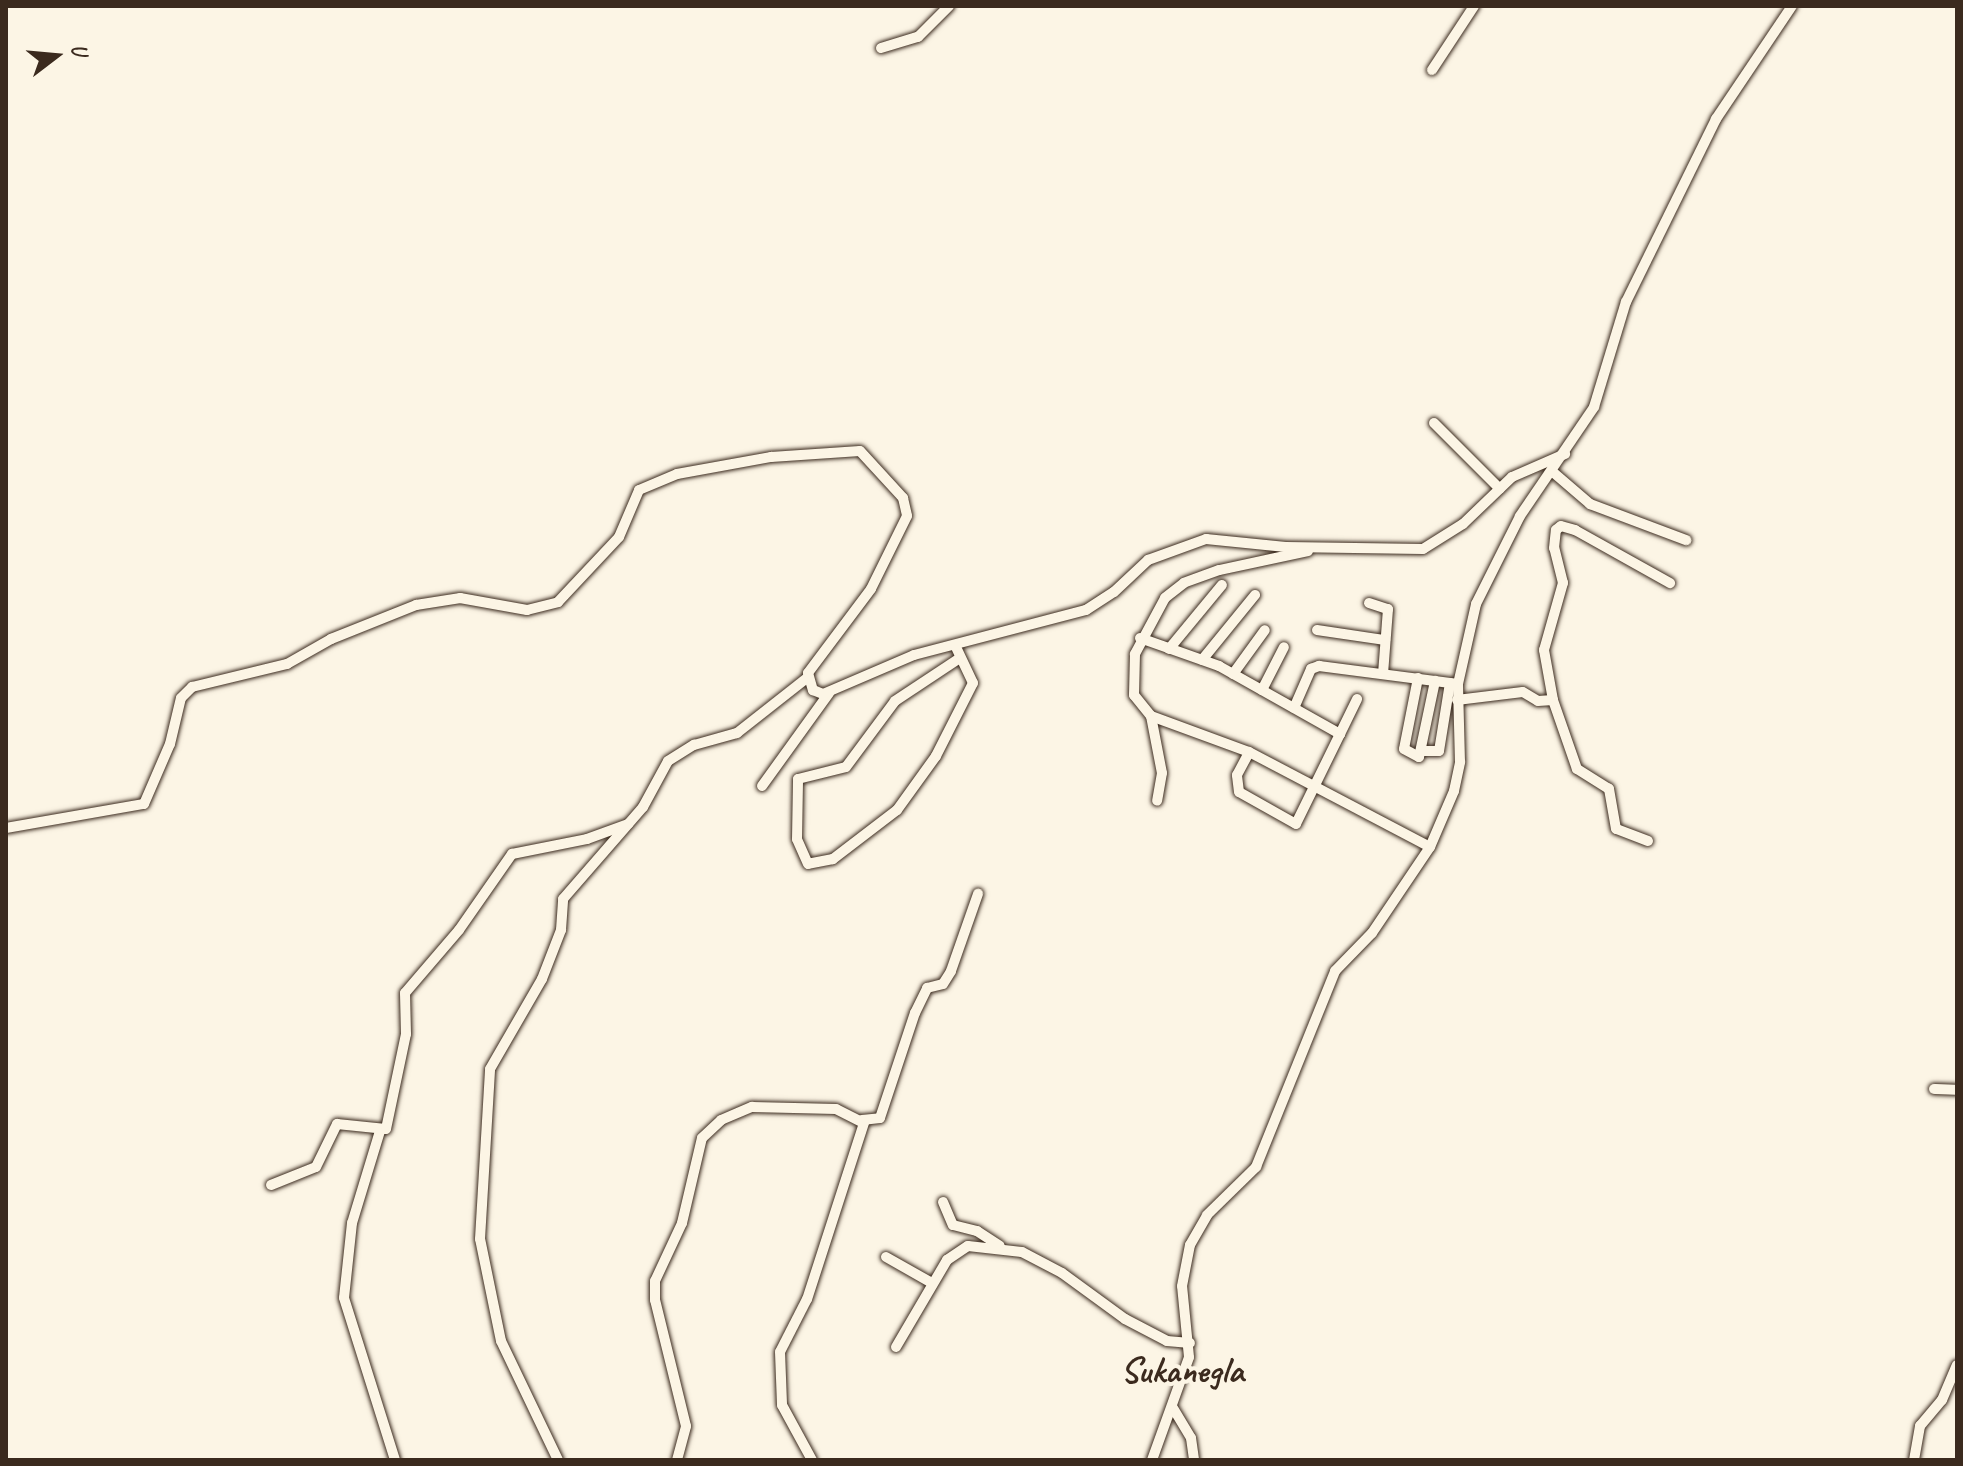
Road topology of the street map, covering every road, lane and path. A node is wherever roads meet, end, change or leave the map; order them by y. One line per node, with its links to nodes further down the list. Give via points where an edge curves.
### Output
1 (949, 6): 4 (street, via 918,37)
2 (1474, 6): 5 (street)
3 (1792, 6): 7 (street, via 1716,119 1659,229 1614,332 1594,407)
4 (881, 48)
5 (1432, 70)
6 (1434, 423): 9 (street)
7 (1565, 454): 8 (street); 9 (street, via 1520,473)
8 (1554, 473): 10 (street, via 1590,504); 30 (street, via 1520,516 1486,581)
9 (1500, 489): 11 (street, via 1463,524 1423,549)
10 (1686, 540)
11 (1317, 548): 18 (street, via 1184,583 1165,598); 20 (street, via 1206,539 1148,560 1086,610)
12 (1670, 583): 35 (street, via 1575,530 1557,528 1554,548 1563,585 1544,650)
13 (1222, 585): 22 (street)
14 (1255, 595): 24 (street)
15 (1369, 603): 19 (street, via 1387,607)
16 (1265, 630): 25 (street)
17 (1317, 630): 19 (street)
18 (1140, 638): 22 (street); 37 (street, via 1133,690)
19 (1385, 640): 26 (street)
20 (955, 645): 23 (street); 32 (street, via 914,655)
21 (1284, 647): 31 (street)
22 (1169, 649): 24 (street)
23 (960, 658): 23 (street, via 973,677 964,708 897,810 833,859 808,864 797,839 798,779 846,767 895,701)
24 (1202, 660): 25 (street)
25 (1233, 674): 31 (street)
26 (1383, 674): 28 (street); 36 (street, via 1316,666)
27 (807, 678): 32 (street, via 815,693); 44 (street, via 737,733 694,745 668,761); 45 (street, via 871,589 907,516 895,487 860,451 771,457 659,479 639,490 619,537 558,602 527,610 460,598 416,605 331,639 287,664 192,687 181,698 170,744 144,804)
28 (1418, 678): 29 (street); 39 (street, via 1404,749 1419,757)
29 (1435, 681): 30 (street); 39 (street)
30 (1454, 683): 34 (street); 39 (street, via 1439,751)
31 (1262, 690): 36 (street)
32 (829, 693): 41 (street)
33 (1357, 699): 38 (street)
34 (1457, 700): 35 (street, via 1519,692 1538,701); 47 (street, via 1460,762)
35 (1553, 700): 46 (street, via 1577,769 1609,789 1616,829)
36 (1294, 708): 38 (street)
37 (1151, 716): 40 (street); 43 (street, via 1162,773)
38 (1340, 734): 42 (street)
39 (1424, 751)
40 (1249, 752): 42 (street); 42 (street, via 1237,775 1239,792 1287,822 1300,821)
41 (762, 786)
42 (1316, 791): 47 (street)
43 (1157, 801)
44 (630, 823): 52 (street, via 587,839 512,854 459,930 405,993 406,1034 387,1126); 63 (street, via 561,903 562,925 542,979 488,1076 480,1239 501,1341)
45 (6, 828)
46 (1648, 841)
47 (1430, 847): 58 (street, via 1372,933 1335,971 1256,1167 1207,1215 1190,1245 1182,1286)
48 (978, 894): 51 (street, via 951,971 943,984 927,988 915,1013 880,1118)
49 (1934, 1089): 50 (street)
50 (1957, 1090)
51 (862, 1120): 64 (street, via 836,1109 752,1107 721,1120 702,1138 682,1223 654,1289 686,1422); 65 (street, via 863,1134 835,1202 807,1299 780,1352 782,1405)
52 (380, 1131): 53 (street, via 337,1124 316,1167); 62 (street, via 352,1223 344,1298)
53 (271, 1185)
54 (943, 1202): 55 (street, via 953,1225 977,1231)
55 (1002, 1248): 57 (street, via 968,1246 956,1251); 58 (street, via 1062,1273 1120,1316 1164,1339)
56 (886, 1257): 57 (street)
57 (932, 1283): 59 (street)
58 (1190, 1343): 61 (street)
59 (896, 1347)
60 (1957, 1365): 68 (street, via 1942,1400 1920,1426)
61 (1173, 1408): 66 (street); 67 (street, via 1191,1438)
62 (395, 1460)
63 (558, 1460)
64 (677, 1460)
65 (812, 1460)
66 (1152, 1460)
67 (1194, 1460)
68 (1914, 1460)

